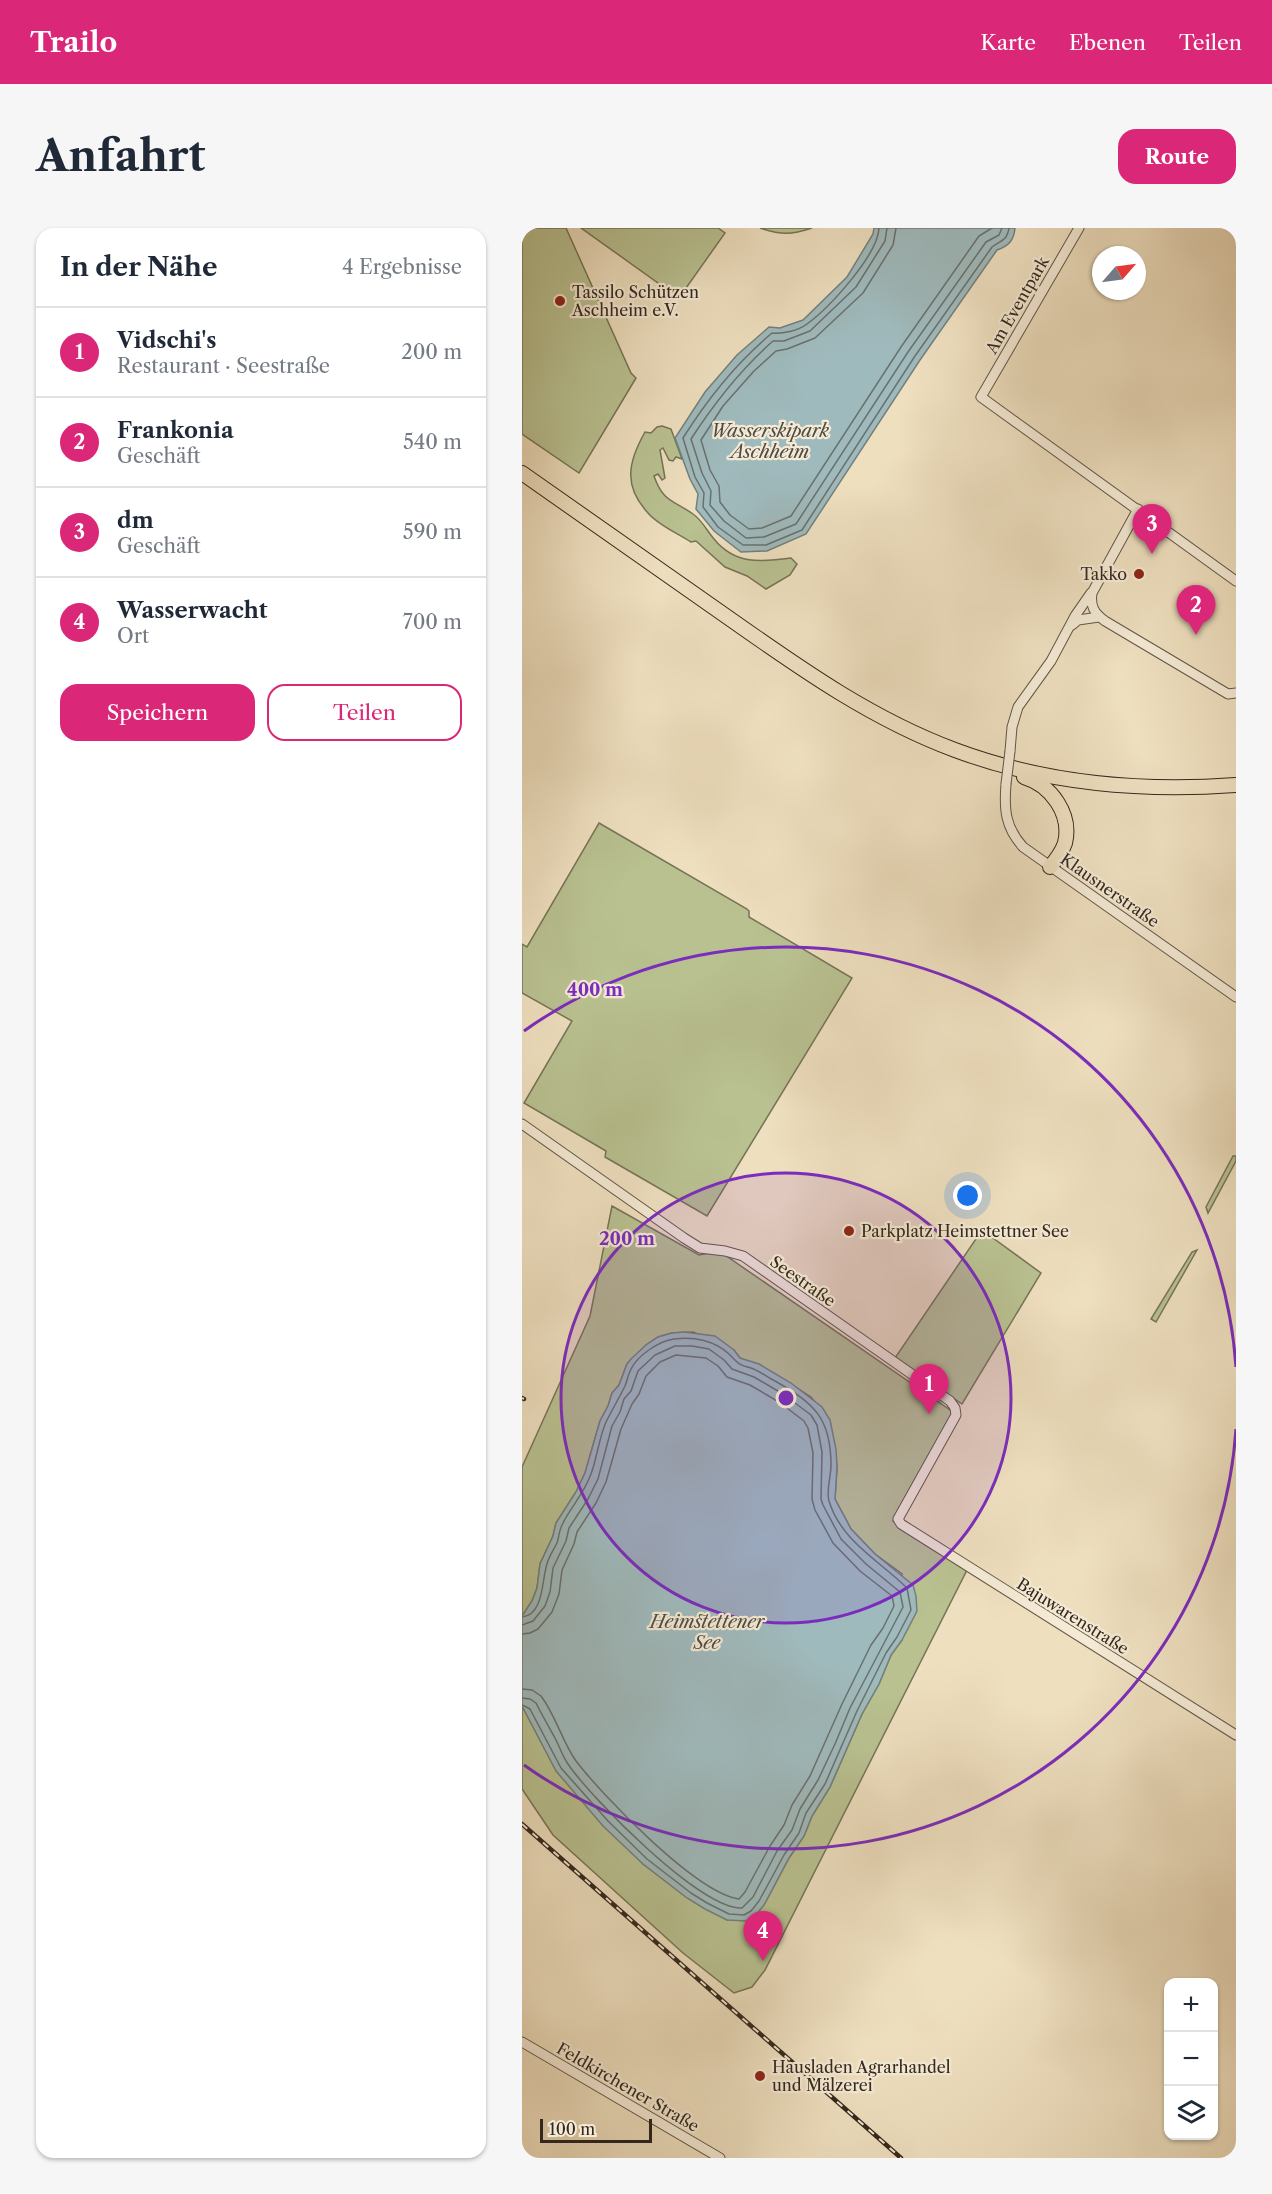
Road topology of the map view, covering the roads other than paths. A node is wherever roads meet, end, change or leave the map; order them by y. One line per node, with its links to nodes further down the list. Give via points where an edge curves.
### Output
1 (1079, 228): 3 (street, Am Eventpark, via 981,397)
2 (522, 473): 9 (main road, via 826,685 918,735)
3 (1137, 509): 4 (street); 5 (street)
4 (1236, 581)
5 (1092, 593): 6 (street, via 1092,607); 7 (street)
6 (1099, 616): 7 (street); 8 (street)
7 (1072, 625): 11 (street, Klausnerstraße, bridge, via 1018,706 1006,783 1005,814 1010,830 1023,847)
8 (1232, 693)
9 (973, 756): 10 (main road, via 1043,775 1110,786 1152,789); 11 (main road, via 985,766 1039,784 1058,803 1065,840)
10 (1236, 785)
11 (1050, 867): 12 (street, Klausnerstraße)
12 (1236, 997)
13 (522, 1124): 14 (street, Seestraße, via 700,1248 743,1256 953,1405 956,1415)
14 (898, 1519): 15 (street, Bajuwarenstraße, via 969,1568)
15 (1236, 1735)
16 (522, 2042): 17 (street, Feldkirchener Straße)
17 (720, 2158)

